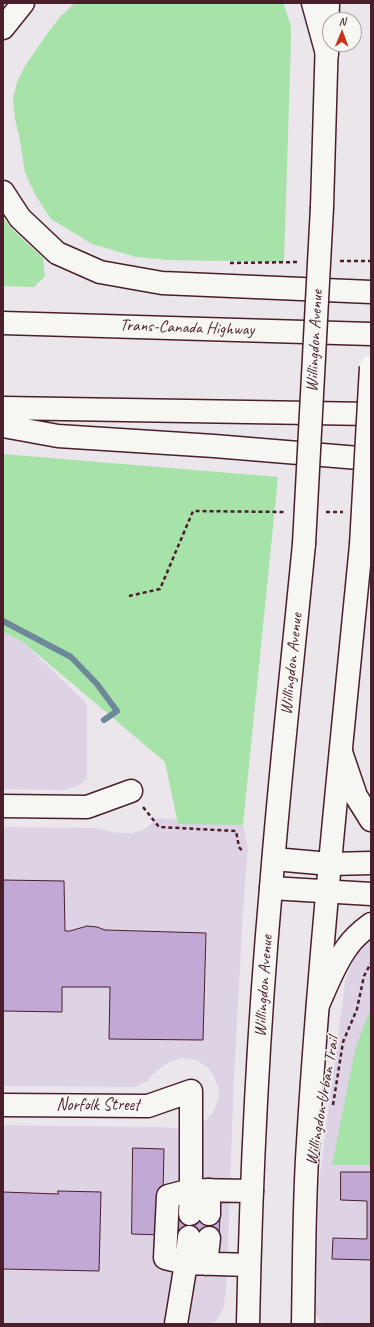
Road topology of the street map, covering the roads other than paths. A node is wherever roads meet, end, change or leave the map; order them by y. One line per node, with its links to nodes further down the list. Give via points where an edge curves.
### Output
1 (23, 3): 4 (main road)
2 (313, 3): 5 (main road)
3 (328, 3): 5 (main road, Willingdon Avenue)
4 (3, 28)
5 (327, 54): 19 (main road, Willingdon Avenue, bridge, via 322,207 304,544)
6 (3, 192): 7 (main road, via 20,218 57,253 100,272 162,283)
7 (371, 292)
8 (3, 323): 9 (main road, Trans-Canada Highway)
9 (371, 334)
10 (371, 367): 15 (main road, bridge, via 361,545)
11 (3, 408): 12 (main road)
12 (371, 414)
13 (3, 426): 14 (main road, via 58,436)
14 (371, 458)
15 (341, 752): 18 (main road, via 356,796); 21 (main road)
16 (131, 791): 17 (main road, via 88,807)
17 (3, 806)
18 (371, 820)
19 (274, 859): 21 (main road); 22 (main road, Willingdon Avenue)
20 (371, 863): 21 (main road)
21 (330, 864): 23 (main road)
22 (271, 888): 23 (main road); 29 (main road, Willingdon Avenue, via 259,1046)
23 (327, 892): 24 (main road); 26 (main road)
24 (371, 894)
25 (371, 924): 26 (main road, via 348,946 334,969)
26 (318, 1005): 36 (main road, via 307,1161)
27 (3, 1105): 28 (main road, Norfolk Street, via 148,1106 191,1091)
28 (200, 1190): 29 (main road); 30 (main road); 32 (main road, via 168,1196 165,1258)
29 (252, 1191): 33 (main road, Willingdon Avenue)
30 (199, 1214)
31 (199, 1238): 32 (main road)
32 (196, 1263): 33 (main road); 34 (main road)
33 (249, 1265): 35 (main road, Willingdon Avenue)
34 (176, 1324)
35 (248, 1324)
36 (303, 1324)

